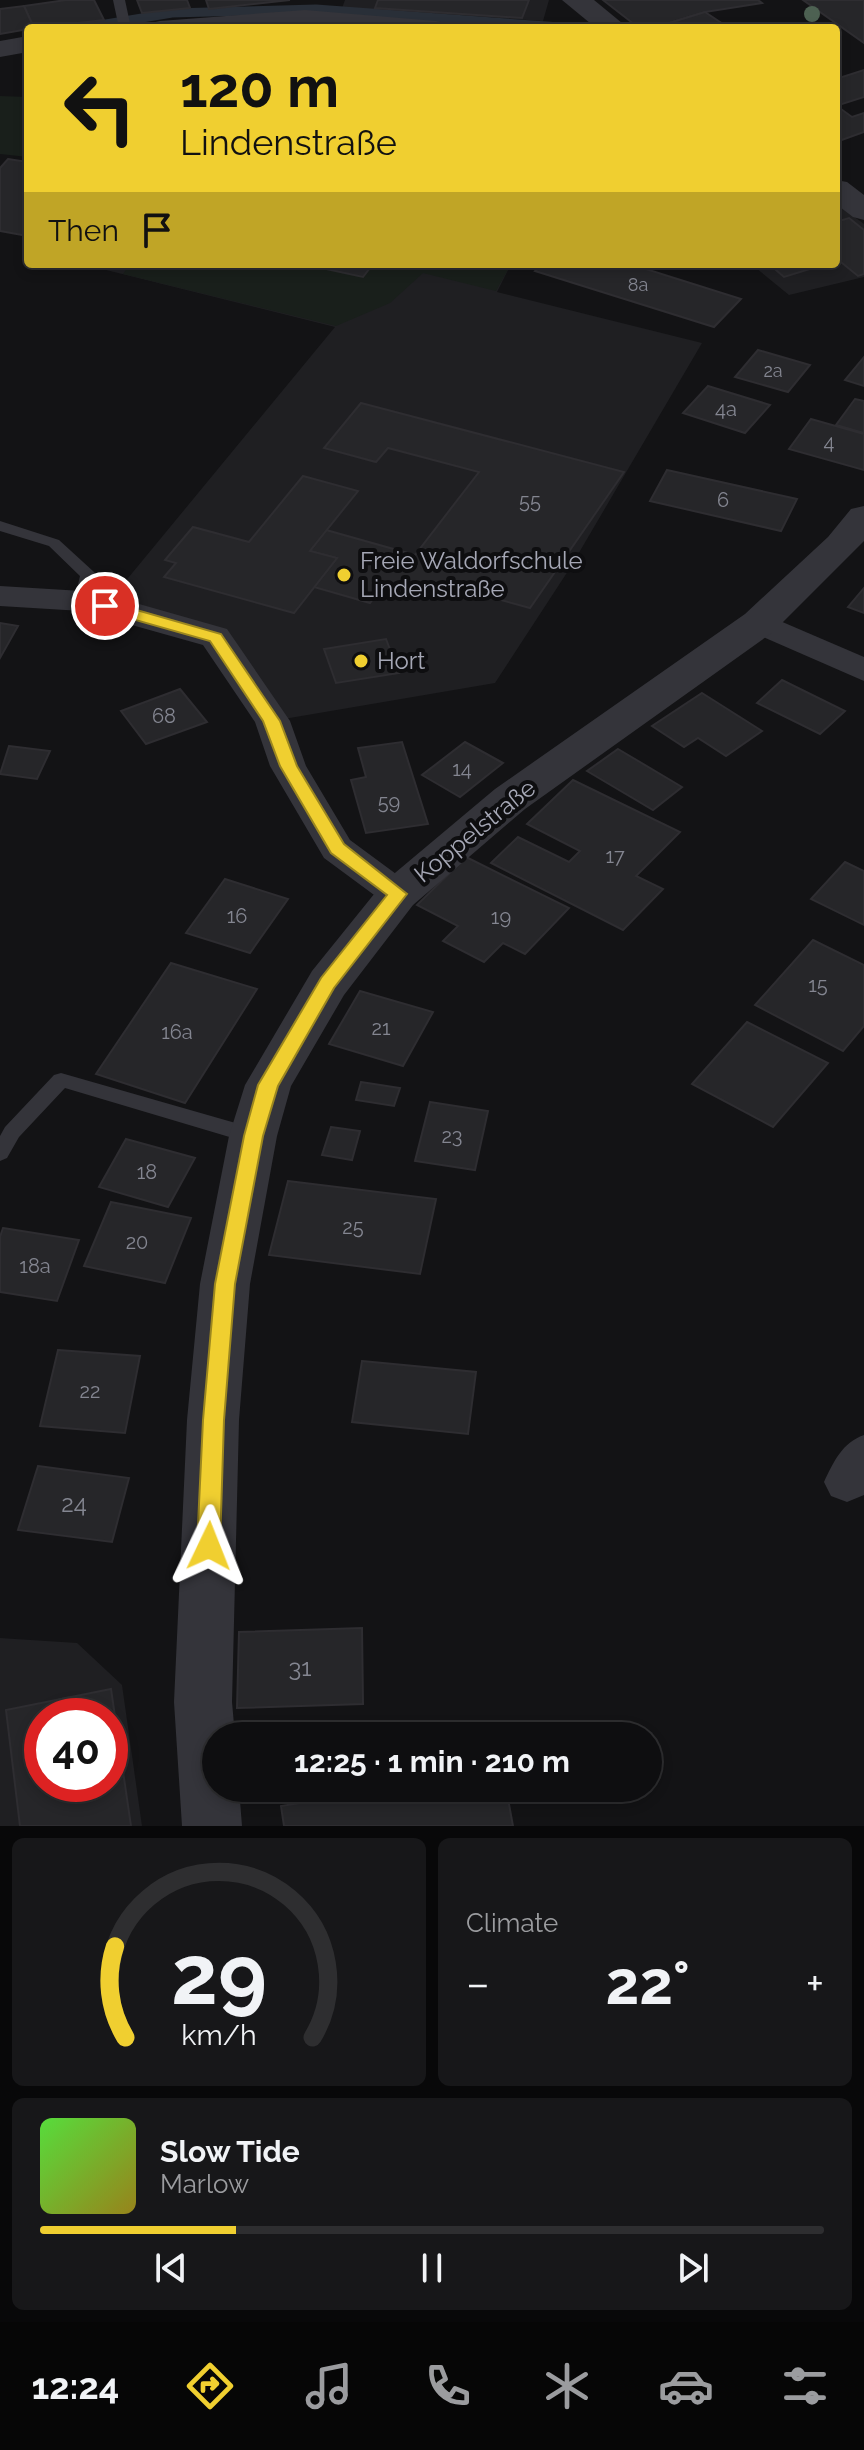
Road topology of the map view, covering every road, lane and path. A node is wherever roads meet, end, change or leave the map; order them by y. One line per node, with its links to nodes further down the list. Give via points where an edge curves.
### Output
1 (119, 0): 3 (lane)
2 (576, 0): 6 (street)
3 (124, 23)
4 (213, 24): 5 (street, via 305,17)
5 (387, 24)
6 (609, 24)
7 (24, 45): 8 (street)
8 (0, 49)
9 (840, 192): 10 (street)
10 (864, 210)
11 (864, 517): 15 (street, Koppelstraße)
12 (0, 526): 14 (lane, via 54,543 88,575)
13 (0, 596): 14 (street)
14 (82, 601): 17 (street, via 215,637 272,721 288,766 337,849)
15 (759, 623): 16 (street); 17 (street, Koppelstraße, via 510,799)
16 (864, 670)
17 (398, 894): 18 (street, Koppelstraße, via 328,983 268,1085)
18 (253, 1136): 19 (lane, via 61,1080 12,1132); 20 (street, Koppelstraße, via 225,1284 213,1420 203,1702)
19 (0, 1153)
20 (212, 1826)

